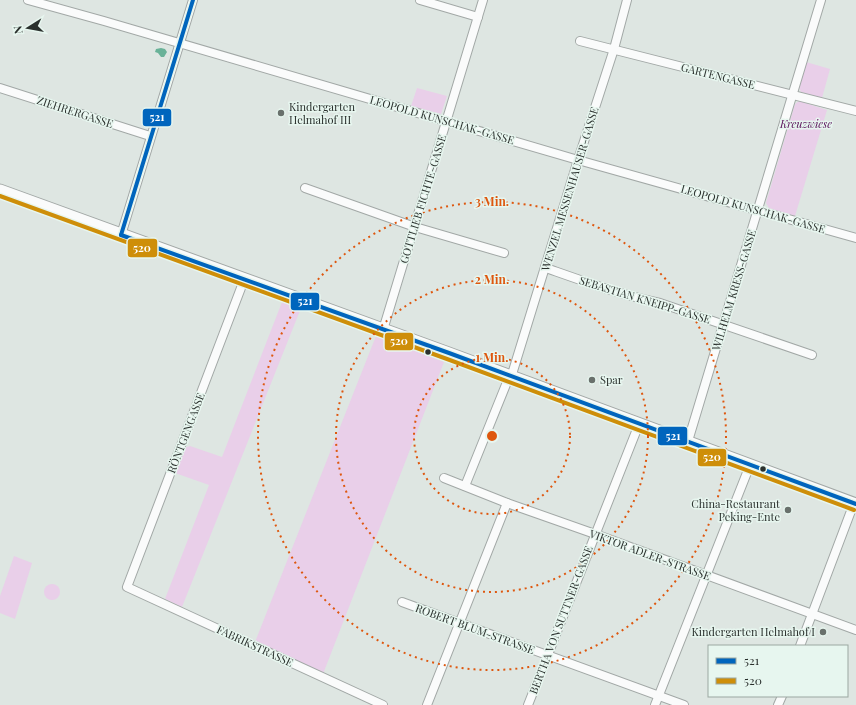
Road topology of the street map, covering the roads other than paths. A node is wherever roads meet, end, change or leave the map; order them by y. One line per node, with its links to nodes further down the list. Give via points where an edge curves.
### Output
1 (28, 0): 9 (street, LEOPOLD KUNSCHAK-GASSE)
2 (193, 0): 9 (street)
3 (420, 0): 7 (street)
4 (483, 0): 7 (street, GOTTLIEB FICHTE-GASSE)
5 (627, 0): 10 (street, WENZEL MESSENHAUSER-GASSE)
6 (821, 0): 12 (street, WILHELM KRESS-GASSE)
7 (478, 17): 14 (street, GOTTLIEB FICHTE-GASSE)
8 (580, 41): 10 (street, GARTENGASSE)
9 (180, 44): 14 (street, LEOPOLD KUNSCHAK-GASSE); 15 (street)
10 (614, 49): 12 (street, GARTENGASSE); 16 (street, WENZEL MESSENHAUSER-GASSE)
11 (0, 88): 15 (street, ZIEHRERGASSE)
12 (793, 94): 13 (street, GARTENGASSE); 19 (street, WILHELM KRESS-GASSE)
13 (856, 111)
14 (446, 121): 16 (street, LEOPOLD KUNSCHAK-GASSE); 20 (street, GOTTLIEB FICHTE-GASSE)
15 (150, 136): 21 (street)
16 (578, 160): 19 (street, LEOPOLD KUNSCHAK-GASSE); 24 (street, WENZEL MESSENHAUSER-GASSE)
17 (305, 188): 20 (street)
18 (0, 190): 21 (main road)
19 (758, 211): 22 (street, LEOPOLD KUNSCHAK-GASSE); 26 (street, WILHELM KRESS-GASSE)
20 (415, 226): 23 (street); 27 (street, GOTTLIEB FICHTE-GASSE)
21 (121, 235): 25 (main road)
22 (856, 238)
23 (504, 254)
24 (546, 268): 26 (street, SEBASTIAN KNEIPP-GASSE); 29 (street, WENZEL MESSENHAUSER-GASSE)
25 (244, 280): 27 (main road); 39 (street, RÖNTGENGASSE)
26 (722, 325): 28 (street, SEBASTIAN KNEIPP-GASSE); 31 (street, WILHELM KRESS-GASSE)
27 (383, 330): 29 (main road)
28 (812, 355)
29 (510, 376): 30 (main road); 34 (street, WENZEL MESSENHAUSER-GASSE)
30 (639, 424): 31 (main road); 37 (street, BERTHA VON SUTTNER-GASSE)
31 (688, 441): 32 (main road)
32 (750, 465): 35 (main road); 38 (street)
33 (444, 478): 34 (street, VIKTOR ADLER-STRASSE)
34 (465, 486): 36 (street, VIKTOR ADLER-STRASSE)
35 (855, 503): 41 (street)
36 (507, 504): 37 (street, VIKTOR ADLER-STRASSE); 42 (street)
37 (595, 534): 38 (street, VIKTOR ADLER-STRASSE); 45 (street, BERTHA VON SUTTNER-GASSE)
38 (705, 575): 41 (street, VIKTOR ADLER-STRASSE); 46 (street)
39 (127, 587): 47 (street, FABRIKSTRASSE)
40 (402, 602): 42 (street, ROBERT BLUM-STRASSE)
41 (812, 614): 43 (street, VIKTOR ADLER-STRASSE); 44 (street)
42 (459, 622): 45 (street, ROBERT BLUM-STRASSE); 48 (street)
43 (856, 630)
44 (800, 645)
45 (548, 655): 46 (street, ROBERT BLUM-STRASSE); 49 (street, BERTHA VON SUTTNER-GASSE)
46 (658, 696): 50 (street); 51 (street, ROBERT BLUM-STRASSE)
47 (383, 705)
48 (427, 705)
49 (528, 705)
50 (655, 705)
51 (684, 705)

